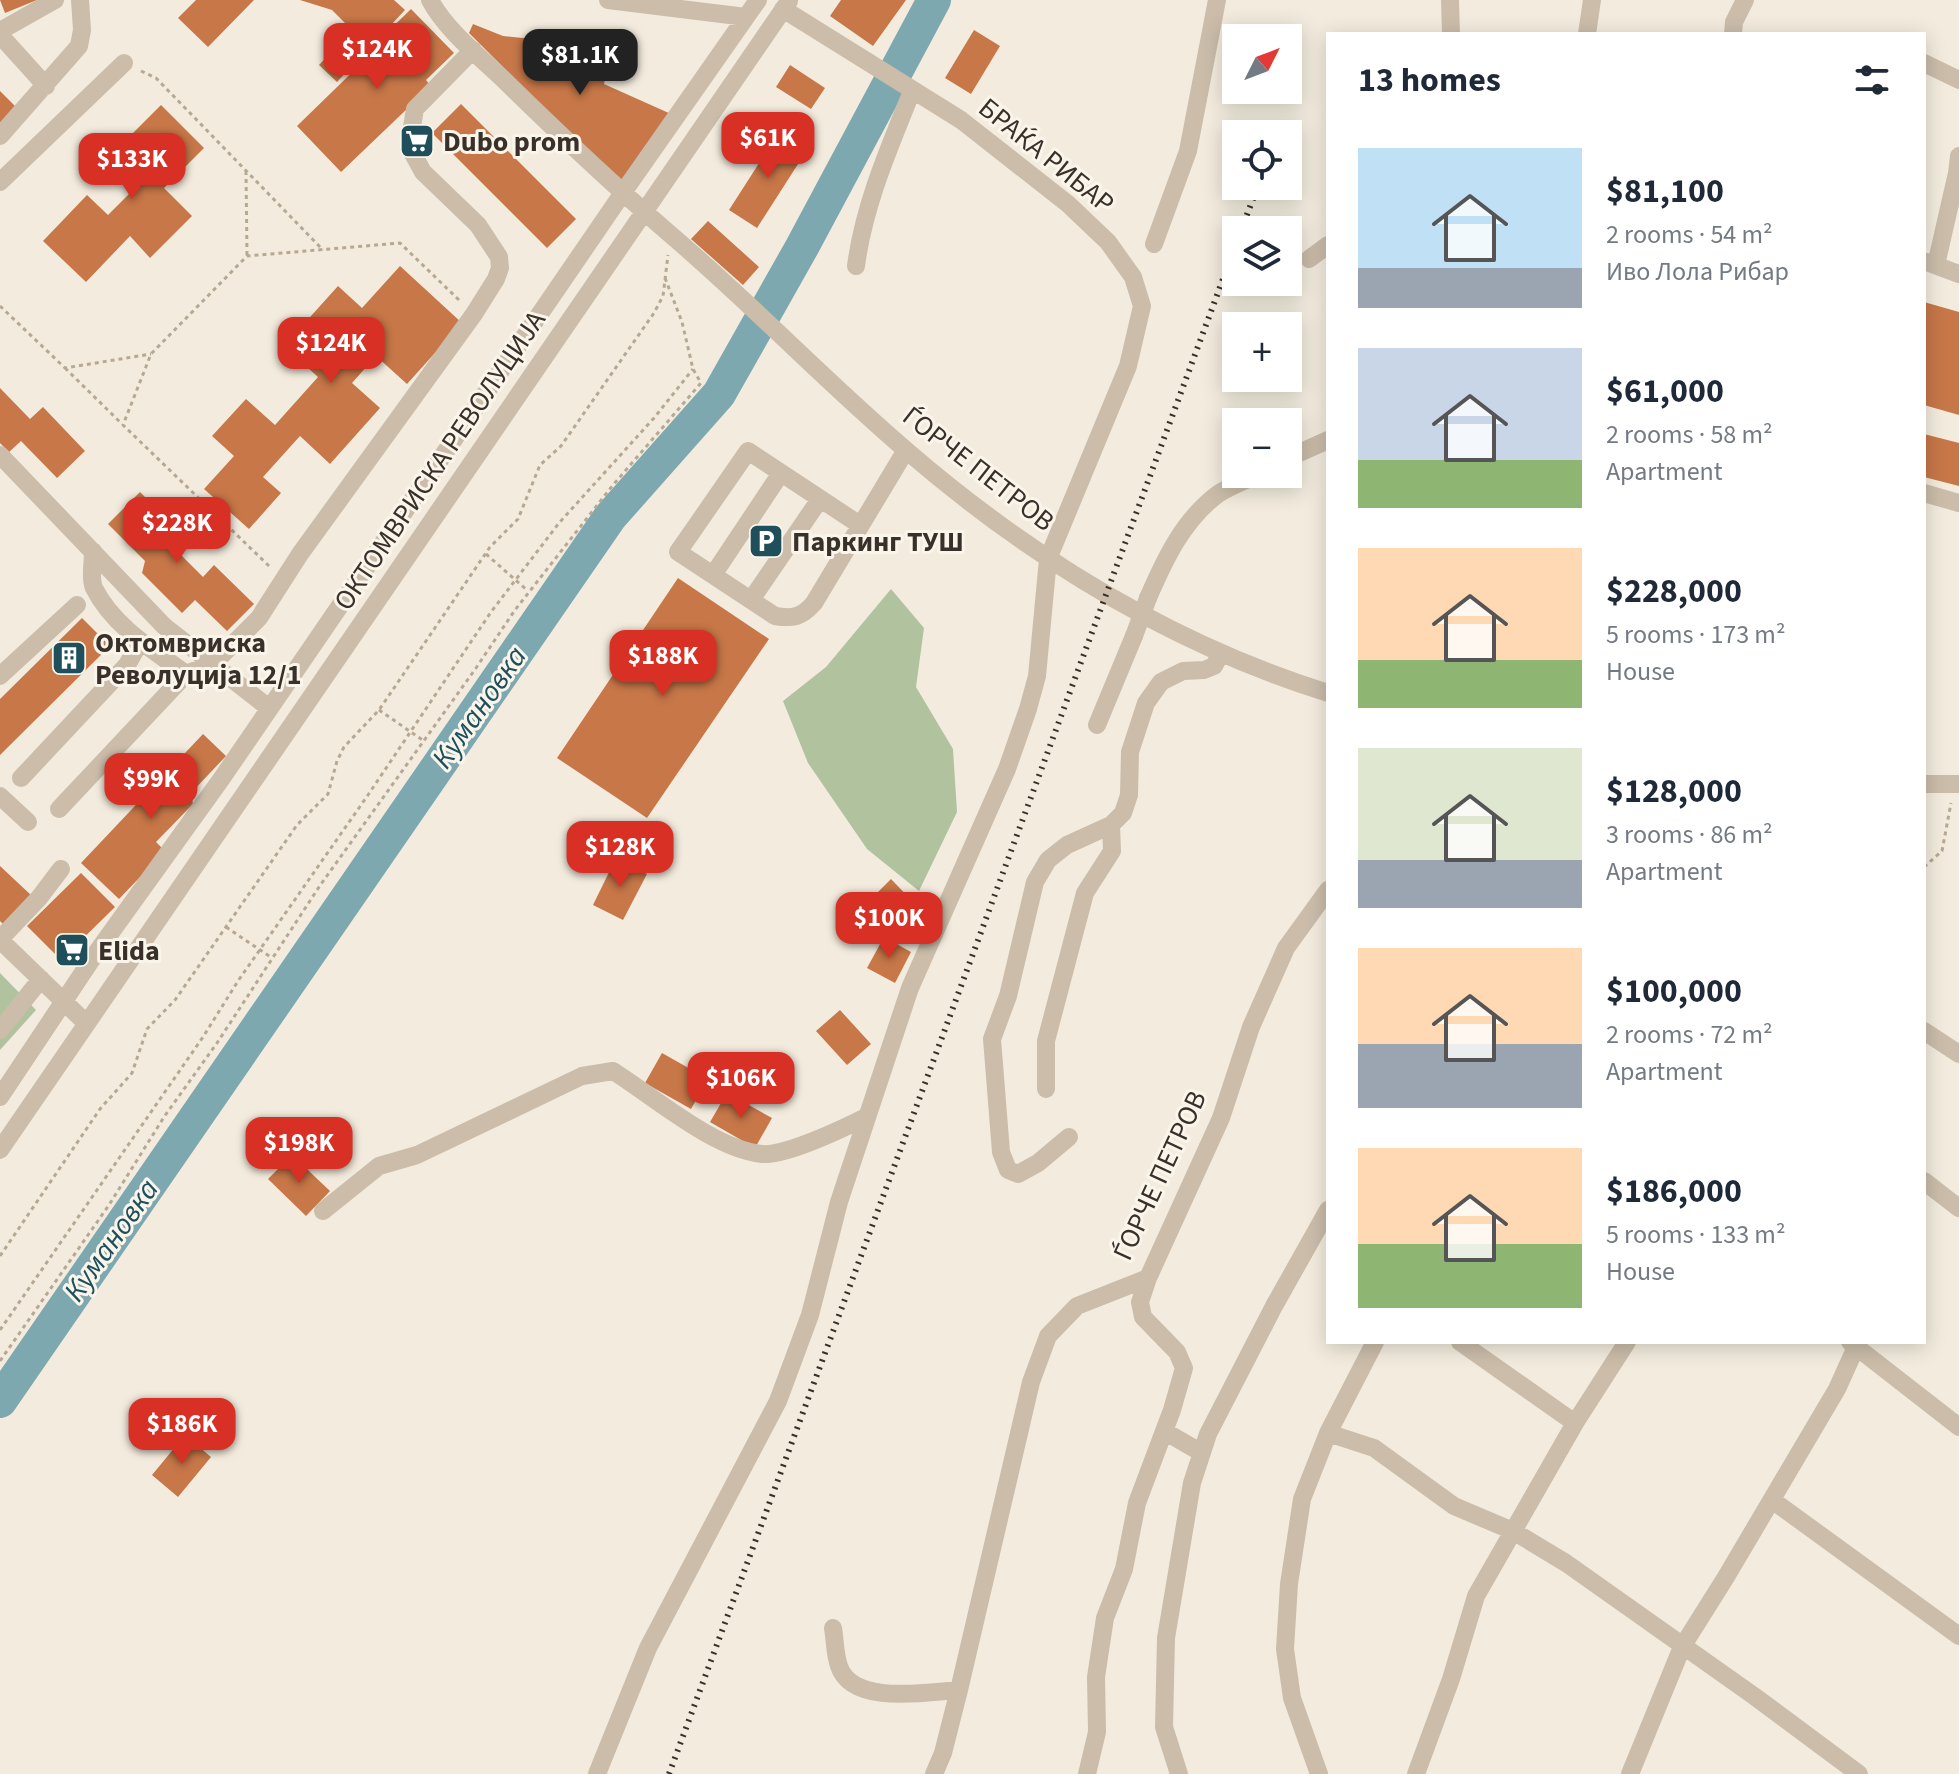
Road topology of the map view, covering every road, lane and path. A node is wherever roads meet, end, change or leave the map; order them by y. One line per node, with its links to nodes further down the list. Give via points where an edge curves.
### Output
1 (55, 0): 15 (street)
2 (80, 0): 20 (street, via 79,46)
3 (430, 0): 16 (street, ЃОРЧЕ ПЕТРОВ)
4 (608, 0): 11 (street)
5 (758, 0): 11 (street, ОКТОМВРИСКА РЕВОЛУЦИЈА)
6 (1217, 0): 29 (street, via 1188,151)
7 (1450, 0): 12 (street)
8 (1592, 0): 13 (street)
9 (1745, 0): 14 (street)
10 (786, 5): 21 (street, БРАЌА РИБАР); 27 (street, ОКТОМВРИСКА РЕВОЛУЦИЈА)
11 (746, 17): 26 (street, ОКТОМВРИСКА РЕВОЛУЦИЈА)
12 (1451, 32)
13 (1587, 32)
14 (1733, 32)
15 (0, 33): 20 (street)
16 (473, 50): 26 (street, ЃОРЧЕ ПЕТРОВ); 39 (street, via 415,109 411,133 412,152 423,172 478,225 499,257 496,279)
17 (124, 63): 24 (path, via 156,78); 25 (street)
18 (1926, 64): 19 (street)
19 (1959, 80)
20 (46, 86): 22 (street)
21 (912, 91): 35 (street, via 879,174); 56 (street, БРАЌА РИБАР, via 973,129 1068,204 1108,242 1133,277 1142,306 1128,366)
22 (0, 136)
23 (1959, 156): 34 (street)
24 (246, 171): 31 (path); 32 (path)
25 (0, 182)
26 (622, 194): 27 (street, ЃОРЧЕ ПЕТРОВ); 69 (street, ОКТОМВРИСКА РЕВОЛУЦИЈА)
27 (643, 213): 28 (street, ЃОРЧЕ ПЕТРОВ); 90 (street, ОКТОМВРИСКА РЕВОЛУЦИЈА)
28 (672, 236): 37 (path); 45 (street, ЃОРЧЕ ПЕТРОВ)
29 (1154, 244)
30 (1326, 246): 33 (street)
31 (323, 250): 32 (path); 39 (path, via 400,243)
32 (247, 256): 40 (path)
33 (1309, 259)
34 (1930, 263): 36 (street)
35 (856, 266)
36 (1959, 274)
37 (665, 278): 42 (path); 55 (path, via 654,313 561,446 540,465 518,519)
38 (0, 306): 41 (path)
39 (474, 314): 59 (street)
40 (151, 354): 41 (path); 43 (path)
41 (65, 368): 43 (path)
42 (693, 369): 58 (path); 60 (path, via 701,383)
43 (123, 425): 59 (path)
44 (1326, 441): 46 (street)
45 (906, 450): 53 (street); 56 (street, ЃОРЧЕ ПЕТРОВ)
46 (1302, 452)
47 (0, 455): 54 (street)
48 (781, 473): 51 (street); 57 (street); 57 (street, via 748,451 678,552)
49 (1229, 488): 71 (street, bridge, via 1199,510 1166,555)
50 (1926, 494): 52 (street)
51 (820, 499): 53 (street); 61 (street)
52 (1959, 503)
53 (860, 525): 61 (street, via 804,615 775,616)
54 (93, 551): 63 (street, via 93,586); 65 (street, via 164,626)
55 (486, 554): 58 (path); 70 (path)
56 (1048, 559): 64 (street, ЃОРЧЕ ПЕТРОВ); 96 (street, via 1037,676 1028,709 1007,769 910,988)
57 (713, 575): 61 (street)
58 (515, 579): 60 (path); 72 (path)
59 (285, 581): 65 (street, via 259,618)
60 (529, 592): 73 (path)
61 (751, 600)
62 (77, 605): 67 (street)
63 (140, 642): 66 (street); 74 (street, via 127,665)
64 (1221, 653): 68 (street, ЃОРЧЕ ПЕТРОВ); 80 (street, via 1214,666 1183,671 1161,682 1146,703 1130,752 1129,795 1123,813)
65 (213, 664): 66 (street); 69 (street)
66 (186, 674): 78 (street)
67 (0, 676)
68 (1326, 692)
69 (269, 708): 89 (street, ОКТОМВРИСКА РЕВОЛУЦИЈА)
70 (379, 710): 72 (path); 84 (path, via 350,738 328,794 297,825)
71 (1097, 725)
72 (412, 731): 73 (path); 86 (path)
73 (424, 741): 87 (path)
74 (21, 778)
75 (1926, 784): 76 (street)
76 (1957, 784): 81 (path, via 1942,851)
77 (0, 796): 79 (street)
78 (59, 809)
79 (28, 822)
80 (1111, 825): 94 (street, via 1112,851 1085,893 1046,1041); 97 (street, via 1067,845 1048,860 1035,882 1008,996 992,1039 1001,1152 1008,1170 1018,1174)
81 (1926, 865)
82 (61, 869): 85 (street)
83 (1326, 893): 104 (street, ЃОРЧЕ ПЕТРОВ, via 1286,948 1251,1027 1221,1118)
84 (226, 927): 86 (path); 103 (path, via 175,1000 147,1029 132,1073 100,1109)
85 (0, 939): 88 (street)
86 (260, 950): 87 (path); 105 (path)
87 (272, 958): 110 (path)
88 (41, 979): 89 (street); 91 (street)
89 (64, 1003): 90 (street); 95 (street, ОКТОМВРИСКА РЕВОЛУЦИЈА)
90 (86, 1023): 98 (street, ОКТОМВРИСКА РЕВОЛУЦИЈА)
91 (0, 1030)
92 (1926, 1032): 93 (street)
93 (1959, 1054)
94 (1046, 1089)
95 (0, 1097)
96 (866, 1117): 101 (street, via 827,1136 764,1154 719,1141 613,1071 582,1076 417,1155 379,1166); 122 (street, via 810,1315 778,1401 648,1648)
97 (1069, 1137)
98 (0, 1150)
99 (1926, 1183): 100 (street)
100 (1959, 1208)
101 (323, 1211)
102 (1326, 1214): 115 (street, via 1237,1375)
103 (0, 1256)
104 (1148, 1278): 113 (street, via 1140,1302 1143,1317 1177,1352 1184,1368); 121 (street, ЃОРЧЕ ПЕТРОВ, via 1077,1306 1048,1336 1031,1382)
105 (0, 1330)
106 (1374, 1344): 114 (street)
107 (1463, 1344): 111 (street)
108 (1626, 1344): 111 (street)
109 (1853, 1344): 112 (street); 116 (street, via 1837,1389)
110 (0, 1361)
111 (1575, 1423): 117 (street)
112 (1959, 1427)
113 (1164, 1431): 115 (street); 124 (street, via 1137,1503 1124,1569 1105,1618 1096,1677 1097,1732)
114 (1328, 1433): 117 (street, via 1374,1448 1454,1506); 126 (street, via 1302,1499 1285,1649 1292,1698)
115 (1202, 1453): 125 (street, via 1192,1483 1166,1638 1164,1727)
116 (1772, 1500): 119 (street); 120 (street)
117 (1513, 1531): 120 (street); 127 (street, via 1476,1596)
118 (833, 1628): 121 (street, via 847,1681 871,1693)
119 (1959, 1636)
120 (1682, 1647): 128 (street); 129 (street)
121 (959, 1690): 123 (street, ЃОРЧЕ ПЕТРОВ)
122 (597, 1774)
123 (934, 1774)
124 (1087, 1774)
125 (1179, 1774)
126 (1319, 1774)
127 (1416, 1774)
128 (1630, 1774)
129 (1859, 1774)

